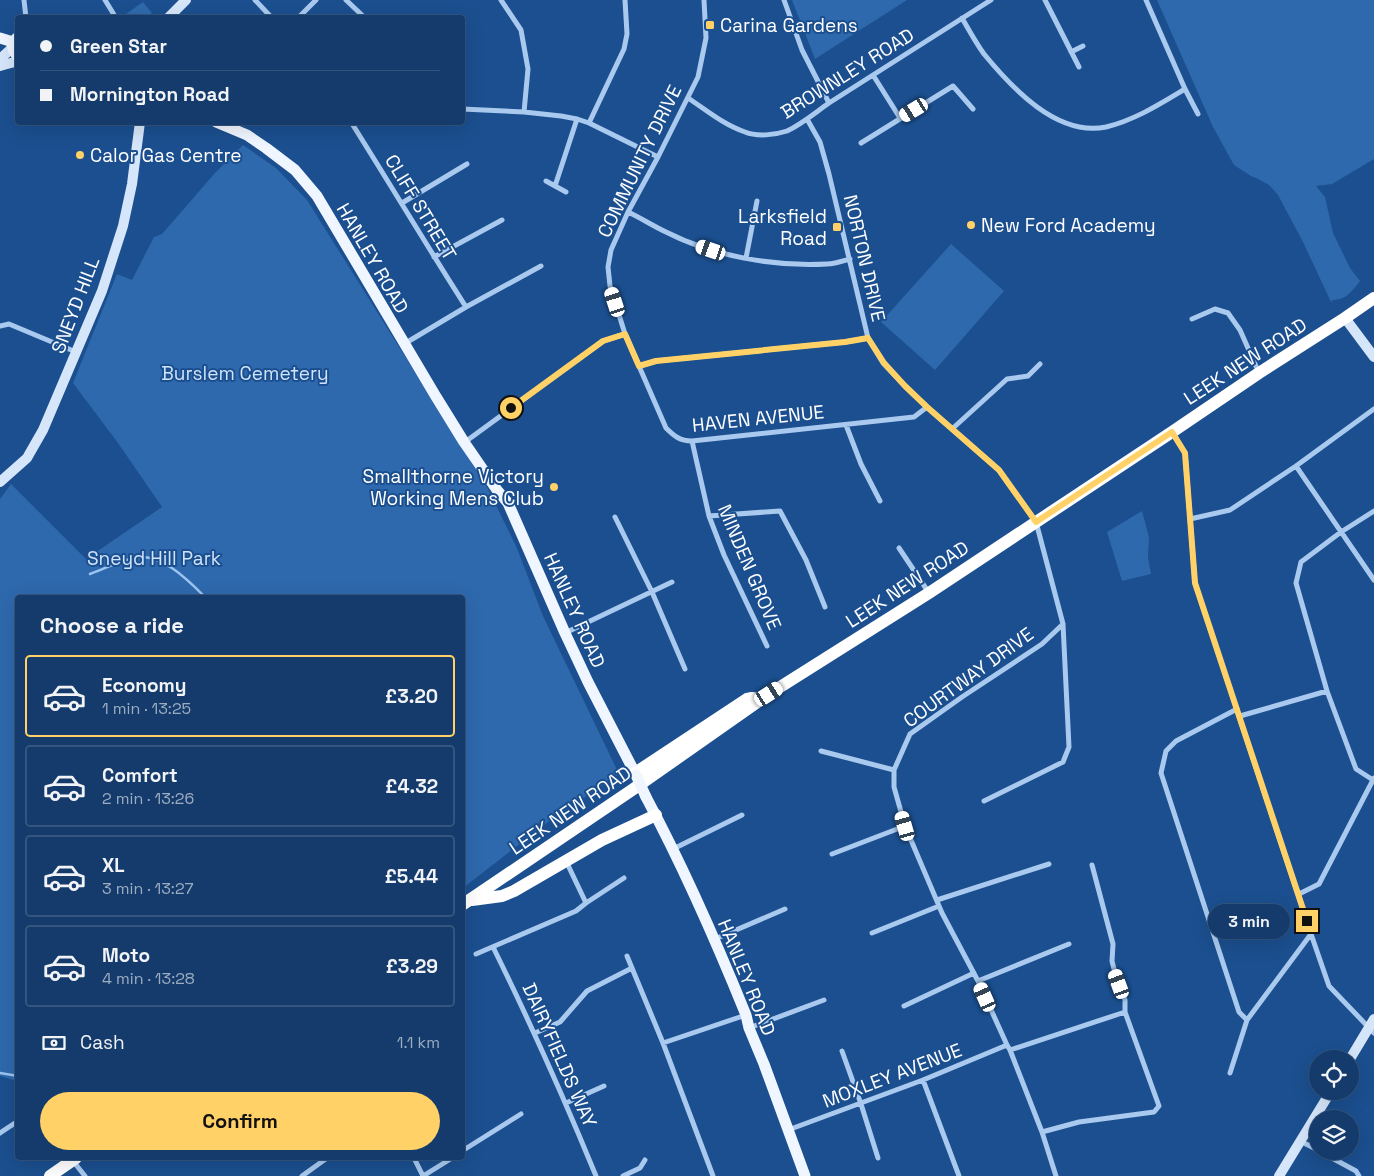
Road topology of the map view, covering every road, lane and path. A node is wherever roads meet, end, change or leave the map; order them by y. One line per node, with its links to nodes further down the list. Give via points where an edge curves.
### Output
1 (24, 0): 14 (street)
2 (104, 0): 15 (street)
3 (186, 0): 16 (street)
4 (255, 0): 17 (street)
5 (316, 0): 18 (street)
6 (346, 0): 19 (street)
7 (501, 0): 35 (street, via 521,30 528,69)
8 (624, 0): 40 (street, via 627,34 624,49)
9 (704, 0): 31 (street, COMMUNITY DRIVE, via 706,38 698,76)
10 (784, 0): 32 (street, via 802,50)
11 (991, 0): 20 (street, BROWNLEY ROAD)
12 (1045, 0): 24 (street)
13 (1146, 0): 30 (street)
14 (26, 15)
15 (114, 15)
16 (172, 15)
17 (269, 15)
18 (301, 15)
19 (362, 15)
20 (962, 18): 29 (street, BROWNLEY ROAD); 30 (street, via 984,53 1016,88 1042,111 1067,124 1095,128 1129,120)
21 (0, 38): 22 (main road)
22 (15, 46): 25 (street)
23 (1083, 46): 24 (street)
24 (1071, 52): 28 (street)
25 (0, 58)
26 (15, 62): 27 (street)
27 (0, 66)
28 (1079, 67)
29 (874, 75): 32 (street, BROWNLEY ROAD); 37 (street)
30 (1185, 89): 36 (street)
31 (688, 98): 39 (street, BROWNLEY ROAD, via 745,133 767,135 786,131); 45 (street, COMMUNITY DRIVE)
32 (829, 103): 39 (street, BROWNLEY ROAD)
33 (465, 109): 35 (street)
34 (973, 109): 37 (street, via 953,86)
35 (524, 112): 38 (street)
36 (1198, 114)
37 (900, 118): 44 (street)
38 (577, 119): 40 (street); 48 (street)
39 (807, 119): 56 (street, NORTON DRIVE, via 820,142)
40 (589, 123): 45 (street)
41 (140, 125): 66 (street, SNEYD HILL, via 123,226 102,291)
42 (222, 125): 65 (main road, HANLEY ROAD, via 247,135 295,170 317,196)
43 (353, 125): 51 (street, CLIFF STREET)
44 (861, 143)
45 (658, 158): 52 (street, COMMUNITY DRIVE)
46 (467, 164): 51 (street)
47 (546, 181): 48 (street)
48 (554, 186): 49 (street)
49 (566, 192)
50 (757, 201): 55 (street)
51 (402, 203): 54 (street, CLIFF STREET)
52 (628, 212): 55 (street, via 694,244); 63 (street, COMMUNITY DRIVE, via 611,250 608,267 610,286)
53 (502, 220): 54 (street)
54 (434, 257): 59 (street, CLIFF STREET)
55 (746, 258): 56 (street, via 779,264 829,264)
56 (850, 259): 64 (street, NORTON DRIVE)
57 (542, 266): 59 (street)
58 (1374, 298): 60 (highway, LEEK NEW ROAD)
59 (466, 308): 65 (street)
60 (1345, 318): 67 (street); 70 (highway, LEEK NEW ROAD)
61 (1192, 319): 70 (street, via 1215,309 1228,313 1240,330)
62 (0, 326): 66 (street, via 10,324)
63 (625, 334): 69 (street, HAVEN AVENUE); 77 (street, via 603,341)
64 (868, 338): 69 (street, via 656,361); 71 (street, NORTON DRIVE, via 884,363)
65 (404, 344): 77 (main road, HANLEY ROAD)
66 (76, 353): 79 (street, SNEYD HILL, via 43,430 27,458)
67 (1374, 357)
68 (1040, 364): 74 (street, via 1028,376 1007,378)
69 (639, 366): 76 (street, HAVEN AVENUE, via 666,428 677,438)
70 (1259, 372): 75 (highway, LEEK NEW ROAD)
71 (927, 407): 73 (street, HAVEN AVENUE, via 914,417); 74 (street, NORTON DRIVE)
72 (1374, 410): 78 (street)
73 (846, 425): 76 (street, HAVEN AVENUE); 80 (street)
74 (952, 430): 85 (street, NORTON DRIVE, via 999,470)
75 (1172, 432): 84 (street, via 1185,453); 85 (highway, LEEK NEW ROAD)
76 (692, 441): 82 (street, MINDEN GROVE)
77 (464, 442): 94 (main road, HANLEY ROAD, via 508,503)
78 (1296, 466): 84 (street, via 1230,510); 86 (street)
79 (0, 482)
80 (880, 501)
81 (1374, 511): 86 (street)
82 (709, 516): 92 (street, via 780,511 806,560); 95 (street, MINDEN GROVE)
83 (615, 517): 90 (street)
84 (1190, 518): 99 (street, via 1195,583)
85 (1036, 522): 91 (highway, LEEK NEW ROAD); 93 (street)
86 (1341, 532): 88 (street); 97 (street, via 1301,562 1296,583)
87 (899, 548): 91 (street)
88 (1374, 580)
89 (672, 582): 90 (street)
90 (652, 592): 94 (street); 96 (street)
91 (929, 593): 98 (highway, LEEK NEW ROAD)
92 (825, 607)
93 (1063, 624): 102 (street, COURTWAY DRIVE, via 1042,644 910,734); 105 (street, via 1069,747 1062,762)
94 (565, 633): 103 (main road, HANLEY ROAD)
95 (767, 646)
96 (685, 668)
97 (1328, 691): 100 (street); 104 (street, via 1356,769)
98 (761, 699): 103 (highway, via 746,699); 117 (highway, LEEK NEW ROAD)
99 (1237, 709): 100 (street); 136 (street, via 1176,741 1166,752 1161,772 1239,1012)
100 (1240, 716): 115 (street)
101 (821, 751): 102 (street)
102 (894, 770): 108 (street, COURTWAY DRIVE, via 894,787)
103 (636, 774): 106 (main road, HANLEY ROAD, bridge)
104 (1373, 779): 115 (street, via 1319,884)
105 (984, 801)
106 (656, 815): 109 (main road, HANLEY ROAD); 111 (highway)
107 (742, 815): 109 (street)
108 (905, 826): 110 (street); 116 (street, COURTWAY DRIVE)
109 (673, 849): 123 (main road, HANLEY ROAD)
110 (832, 854)
111 (565, 861): 117 (highway, via 514,891); 118 (street)
112 (1049, 864): 116 (street)
113 (1092, 865): 133 (street, via 1112,944 1112,961 1125,1000)
114 (624, 878): 118 (street)
115 (1299, 894): 122 (street)
116 (937, 900): 119 (street, COURTWAY DRIVE)
117 (467, 902)
118 (586, 903): 125 (street, via 576,911)
119 (939, 906): 121 (street); 129 (street, COURTWAY DRIVE)
120 (785, 909): 123 (street)
121 (872, 932)
122 (1311, 934): 136 (street); 138 (street, via 1329,986)
123 (714, 939): 134 (main road, HANLEY ROAD)
124 (1069, 944): 130 (street)
125 (493, 947): 126 (street); 139 (street, DAIRYFIELDS WAY)
126 (476, 954)
127 (627, 956): 128 (street)
128 (632, 968): 139 (street, via 587,991 560,1022); 140 (street)
129 (974, 973): 130 (street, COURTWAY DRIVE); 132 (street)
130 (978, 981): 141 (street, COURTWAY DRIVE)
131 (824, 1000): 137 (street)
132 (904, 1006)
133 (1125, 1012): 142 (street); 154 (street, via 1159,1106 1154,1112 1079,1122)
134 (746, 1015): 137 (main road, HANLEY ROAD); 140 (street)
135 (1374, 1019): 138 (street)
136 (1247, 1020): 145 (street)
137 (749, 1028): 153 (main road, HANLEY ROAD)
138 (1371, 1030): 143 (street)
139 (535, 1033): 149 (street, DAIRYFIELDS WAY)
140 (663, 1043): 173 (street)
141 (1007, 1045): 142 (street, COURTWAY DRIVE); 146 (street, MOXLEY AVENUE)
142 (1010, 1050): 154 (street, COURTWAY DRIVE)
143 (1357, 1050)
144 (842, 1051): 150 (street)
145 (1230, 1073)
146 (923, 1080): 150 (street, MOXLEY AVENUE); 175 (street)
147 (604, 1086): 149 (street)
148 (1325, 1100): 156 (street)
149 (566, 1103): 171 (street, DAIRYFIELDS WAY)
150 (861, 1104): 153 (street, MOXLEY AVENUE); 159 (street)
151 (521, 1114): 158 (street)
152 (15, 1123): 155 (street)
153 (788, 1130): 174 (main road, HANLEY ROAD)
154 (1042, 1132): 176 (street, COURTWAY DRIVE)
155 (0, 1133)
156 (1300, 1141): 157 (street); 177 (street)
157 (1309, 1146)
158 (465, 1149)
159 (878, 1158)
160 (70, 1160): 167 (highway)
161 (74, 1160): 168 (street)
162 (324, 1160): 169 (street)
163 (415, 1160): 170 (street)
164 (449, 1160): 170 (street)
165 (645, 1160): 172 (street, via 640,1168)
166 (1335, 1160): 178 (street)
167 (50, 1176)
168 (85, 1176)
169 (302, 1176)
170 (423, 1176)
171 (596, 1176)
172 (623, 1176)
173 (713, 1176)
174 (805, 1176)
175 (959, 1176)
176 (1056, 1176)
177 (1279, 1176)
178 (1359, 1176)

